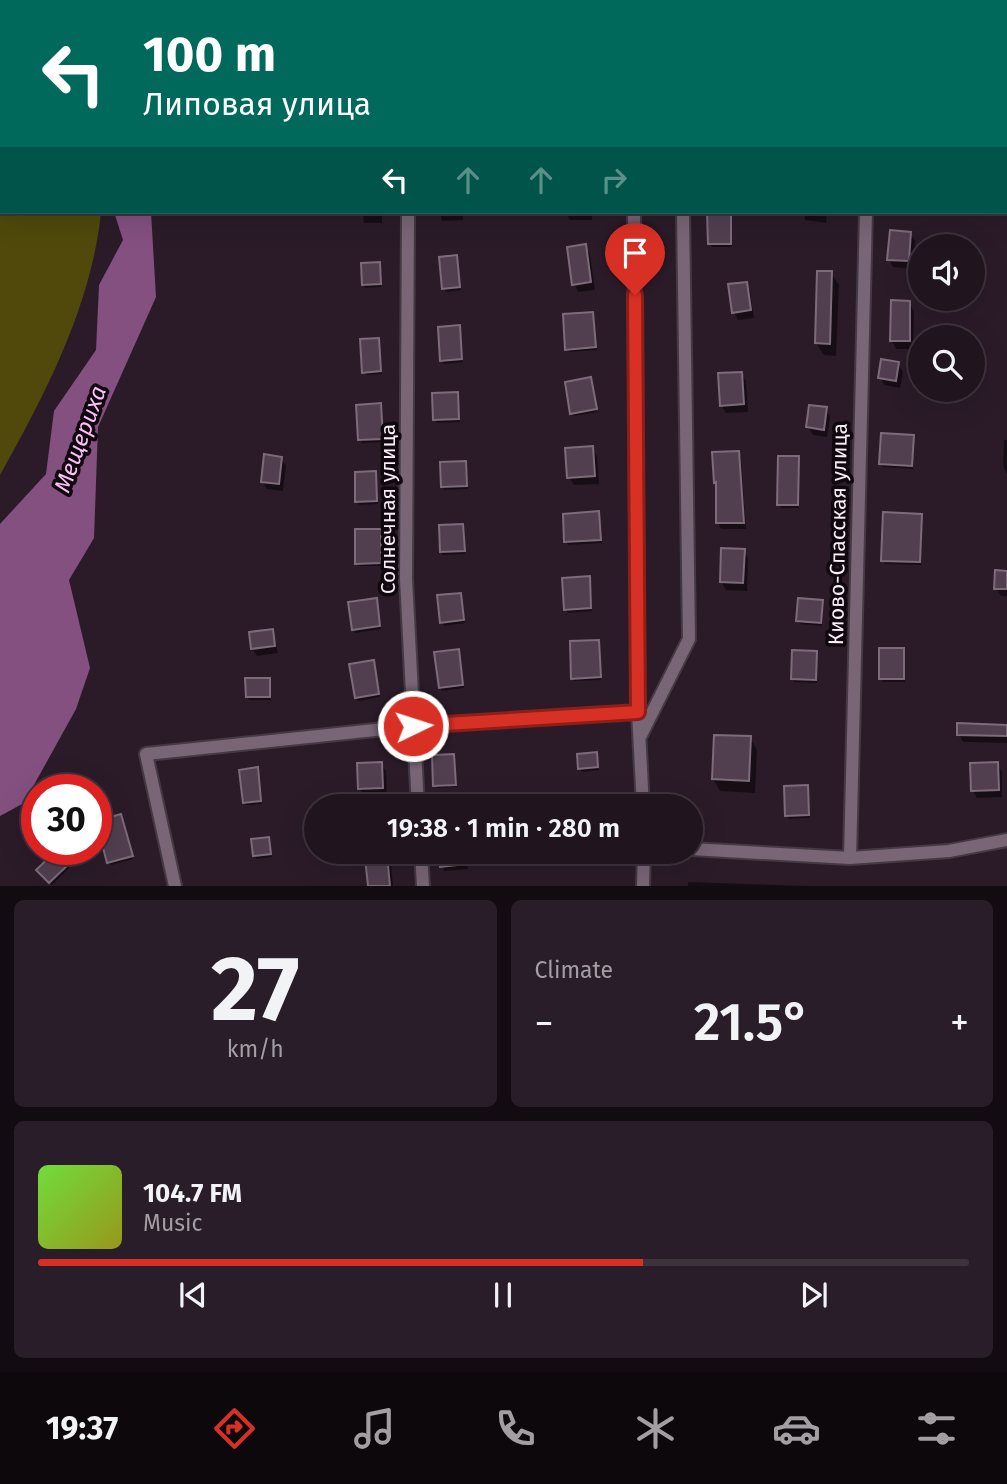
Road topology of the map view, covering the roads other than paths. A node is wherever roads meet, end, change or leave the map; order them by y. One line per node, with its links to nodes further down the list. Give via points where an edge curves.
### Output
1 (408, 214): 6 (street, Солнечная улица, via 406,579)
2 (634, 214): 5 (street)
3 (683, 214): 7 (street, via 689,639)
4 (866, 214): 12 (street, Киово-Спасская улица)
5 (638, 712): 6 (street); 7 (street)
6 (413, 726): 8 (street, Солнечная улица); 15 (street, via 146,754)
7 (641, 736): 9 (street)
8 (417, 794)
9 (643, 794)
10 (1007, 840): 12 (street, via 949,851)
11 (703, 850): 12 (street)
12 (850, 858)
13 (422, 864): 16 (street)
14 (644, 864): 17 (street)
15 (175, 886)
16 (423, 886)
17 (643, 886)

